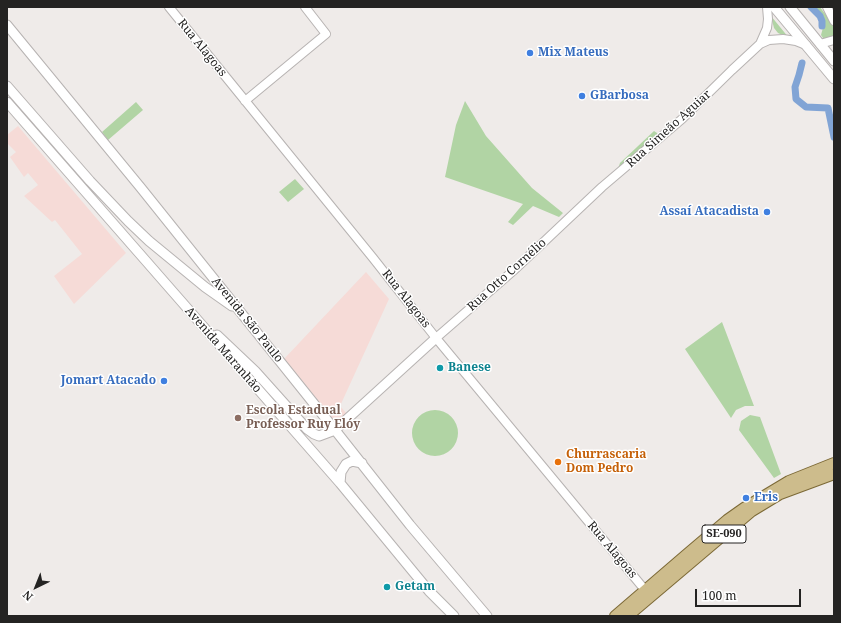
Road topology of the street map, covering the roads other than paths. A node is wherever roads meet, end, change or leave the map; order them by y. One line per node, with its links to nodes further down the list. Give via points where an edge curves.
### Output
1 (169, 7): 16 (street, Rua Alagoas)
2 (305, 7): 16 (street, via 326,34)
3 (767, 7): 10 (street, via 767,28)
4 (774, 7): 12 (main road)
5 (790, 7): 11 (main road)
6 (827, 7): 7 (street)
7 (834, 22)
8 (7, 25): 20 (main road, Avenida São Paulo)
9 (834, 40): 11 (street)
10 (760, 44): 12 (street, via 783,39); 18 (street, Rua Simeão Aguiar, via 686,116 602,187)
11 (820, 44): 13 (main road)
12 (806, 46): 14 (main road)
13 (834, 61)
14 (834, 79)
15 (7, 86): 20 (main road, via 128,221 205,287)
16 (245, 101): 21 (street, Rua Alagoas)
17 (7, 102): 19 (main road, Avenida Maranhão)
18 (577, 212): 21 (street, Rua Otto Cornélio)
19 (191, 312): 22 (main road, via 255,370 309,431 320,436); 26 (main road, Avenida Maranhão)
20 (241, 312): 22 (main road, Avenida São Paulo)
21 (436, 338): 22 (main road); 27 (street, Rua Alagoas)
22 (335, 430): 23 (main road, Avenida São Paulo)
23 (362, 463): 26 (main road, via 352,461 346,464 341,472); 29 (main road, Avenida São Paulo, via 410,525)
24 (834, 463): 27 (main road, SE-090, via 789,481 756,500 727,520)
25 (834, 474): 31 (main road, SE-090, via 780,494 752,511)
26 (340, 483): 28 (main road, Avenida Maranhão)
27 (645, 590): 30 (main road, SE-090)
28 (454, 616)
29 (487, 616)
30 (615, 616)
31 (628, 616)

